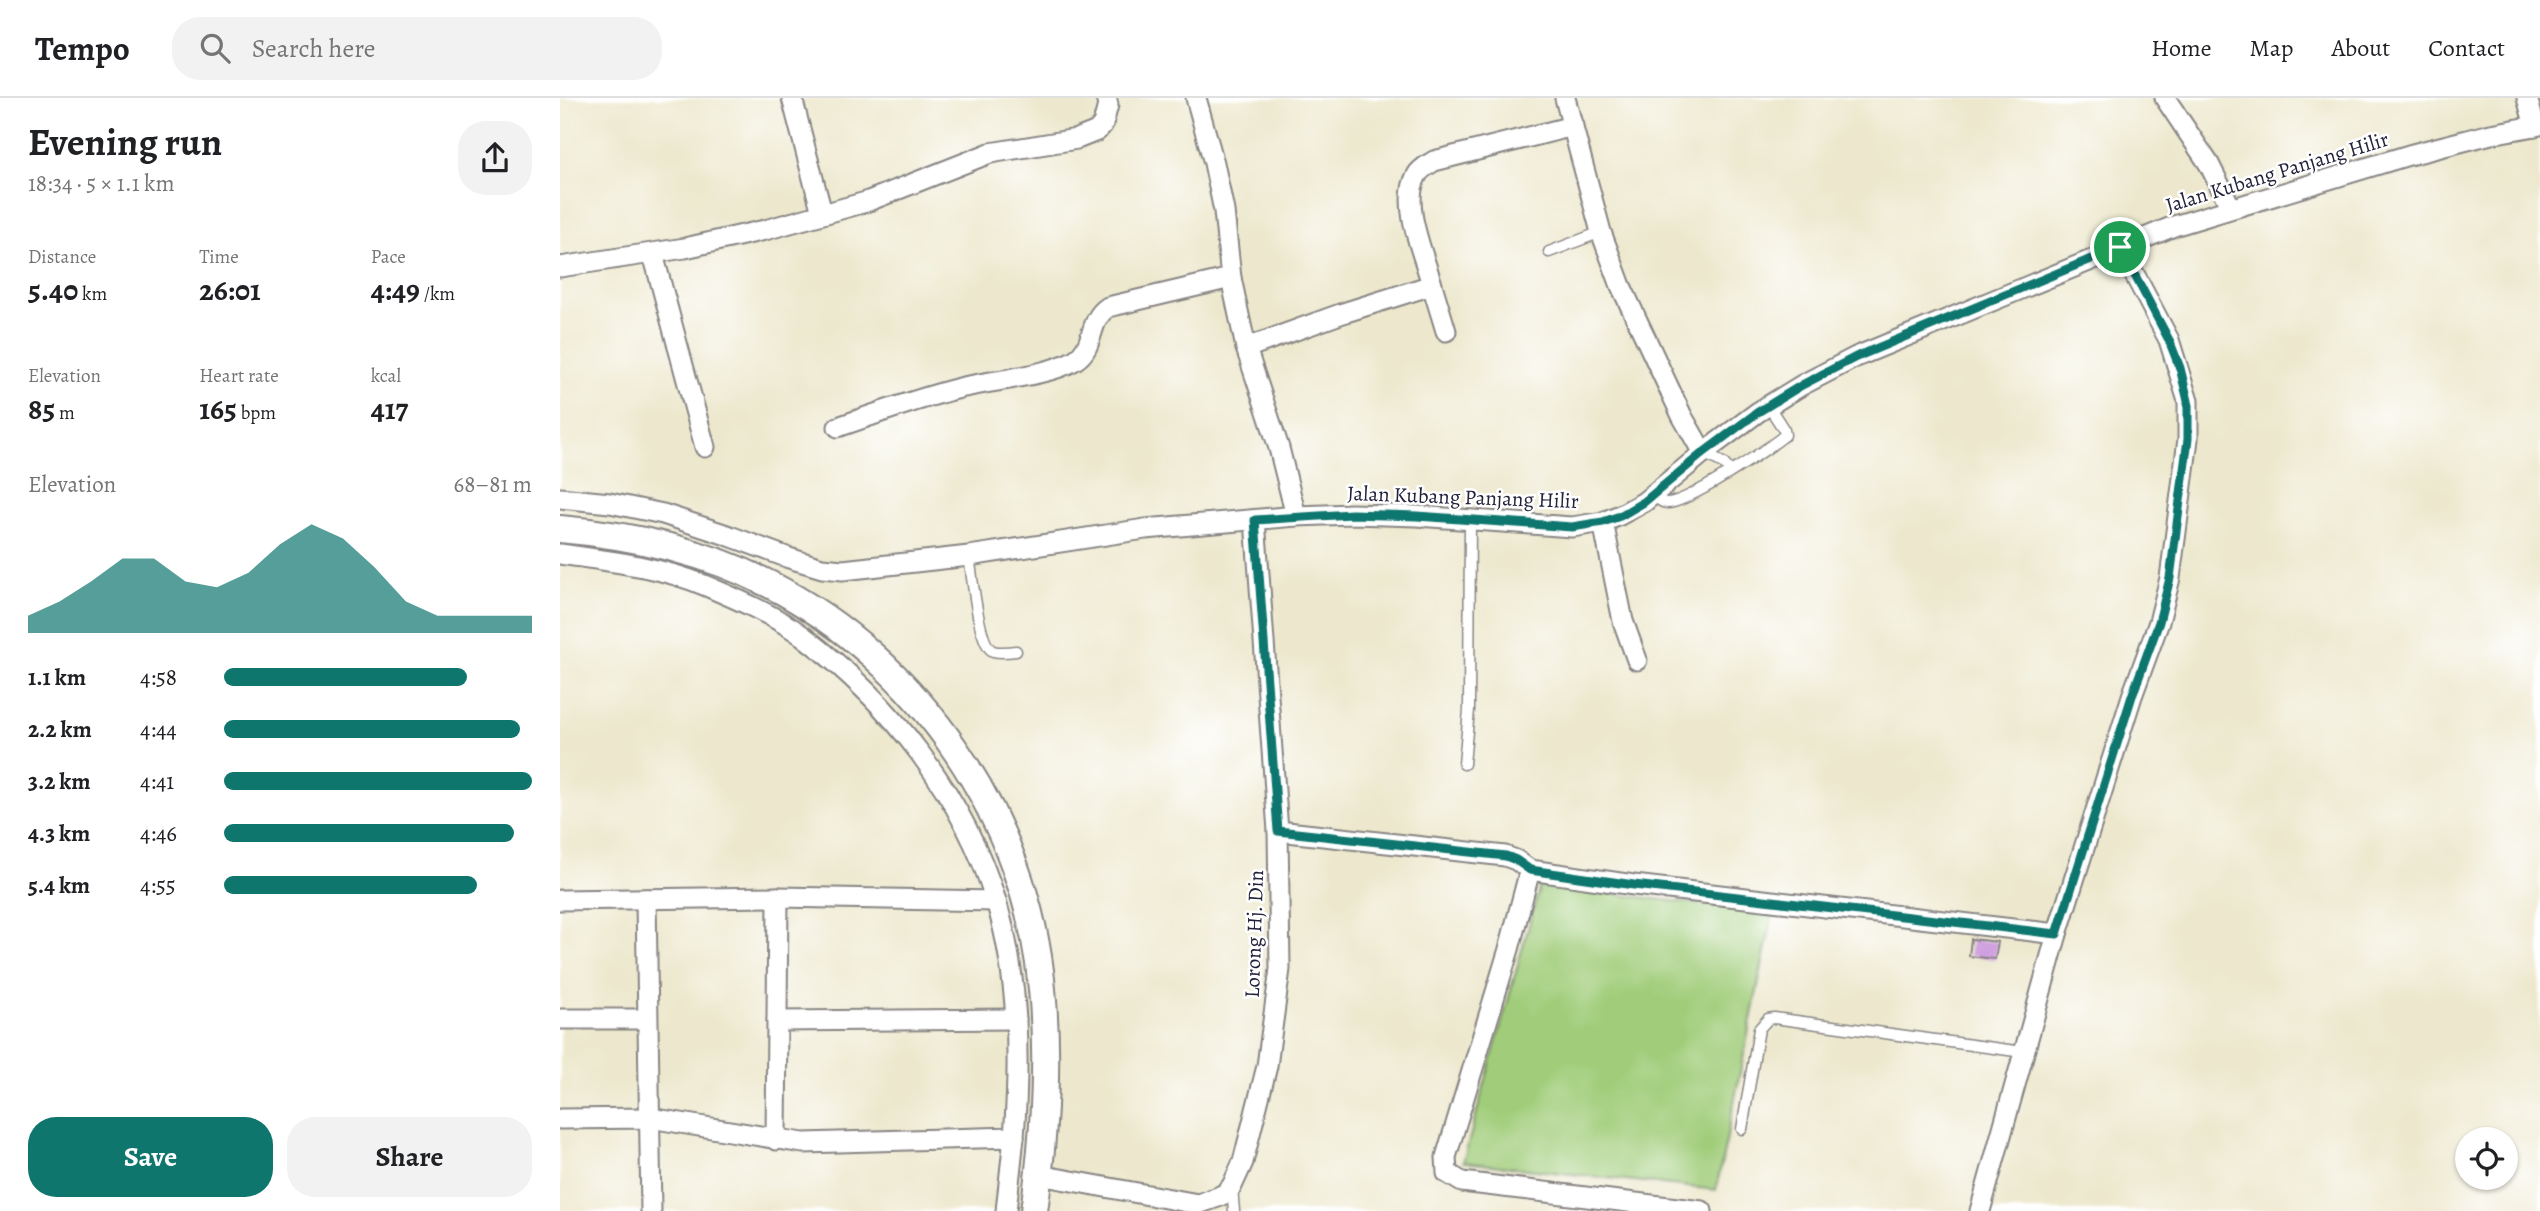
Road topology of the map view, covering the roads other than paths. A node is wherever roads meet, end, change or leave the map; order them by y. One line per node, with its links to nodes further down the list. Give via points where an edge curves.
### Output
1 (792, 98): 10 (street)
2 (1106, 98): 10 (street, via 1103,124 1089,135 990,153 866,202)
3 (1196, 98): 16 (street, via 1224,211)
4 (1565, 98): 7 (street)
5 (2165, 98): 9 (street, via 2209,164)
6 (2527, 98): 8 (street)
7 (1573, 126): 11 (street); 17 (street, via 1434,161 1418,172 1411,188 1411,209)
8 (2538, 126): 9 (street, Jalan Kubang Panjang Hilir, via 2417,153)
9 (2231, 208): 12 (street, Jalan Kubang Panjang Hilir)
10 (822, 213): 14 (street)
11 (1601, 232): 13 (lane); 23 (street, via 1621,286)
12 (2120, 247): 20 (street, Jalan Kubang Panjang Hilir, via 1856,357); 43 (street, via 2180,368 2188,401 2188,439 2170,578 2159,622)
13 (1549, 252)
14 (653, 254): 15 (street); 22 (street)
15 (560, 267)
16 (1231, 278): 19 (street); 21 (street, via 1108,307 1096,316 1082,354 1059,366 958,388)
17 (1432, 285): 18 (street); 19 (street)
18 (1446, 331)
19 (1246, 348): 27 (street)
20 (1768, 405): 23 (street, Jalan Kubang Panjang Hilir); 24 (lane, via 1785,435)
21 (838, 427)
22 (705, 447)
23 (1703, 453): 24 (lane); 25 (street, Jalan Kubang Panjang Hilir)
24 (1730, 471): 25 (lane, via 1674,502 1665,503)
25 (1653, 495): 30 (street, Jalan Kubang Panjang Hilir)
26 (560, 498): 33 (street, Jalan Kubang Panjang Hilir, via 663,514 822,568 843,570)
27 (1296, 516): 28 (street, Jalan Kubang Panjang Hilir); 29 (street, Jalan Kubang Panjang Hilir)
28 (1470, 519): 30 (street, Jalan Kubang Panjang Hilir, via 1572,527); 36 (lane, via 1469,710)
29 (1255, 520): 33 (street, Jalan Kubang Panjang Hilir, via 1145,529); 37 (street, Lorong Hj. Din)
30 (1603, 522): 35 (street, via 1623,621)
31 (560, 529): 54 (main road, via 658,543 769,583 861,645 939,724 996,822 1020,884 1034,939 1044,1041)
32 (560, 554): 42 (street, via 651,568 703,584 802,635 865,689 923,755 967,828)
33 (969, 556): 34 (lane, via 982,635 996,652)
34 (1016, 651)
35 (1637, 660)
36 (1464, 764)
37 (1278, 831): 38 (street, via 1506,856); 55 (street, Lorong Hj. Din, via 1280,970 1268,1066 1243,1162)
38 (1530, 870): 43 (street); 60 (street, via 1446,1157 1447,1173 1462,1182)
39 (778, 897): 40 (street); 42 (street); 47 (street)
40 (646, 899): 41 (street); 45 (street)
41 (560, 900)
42 (996, 901): 46 (street)
43 (2057, 934): 48 (street)
44 (560, 1018): 45 (street)
45 (647, 1019): 49 (street)
46 (1016, 1019): 47 (street); 52 (street)
47 (776, 1021): 53 (street)
48 (2022, 1052): 51 (lane, via 1768,1019 1759,1029); 61 (street)
49 (650, 1118): 50 (street); 53 (street); 56 (street)
50 (560, 1119)
51 (1742, 1129)
52 (1014, 1137): 53 (street, via 838,1143); 57 (street)
53 (775, 1140)
54 (1039, 1175): 55 (street, via 1198,1204); 58 (main road)
55 (1232, 1186): 59 (lane)
56 (651, 1211)
57 (1006, 1211)
58 (1034, 1211)
59 (1234, 1211)
60 (1702, 1211)
61 (1980, 1211)

